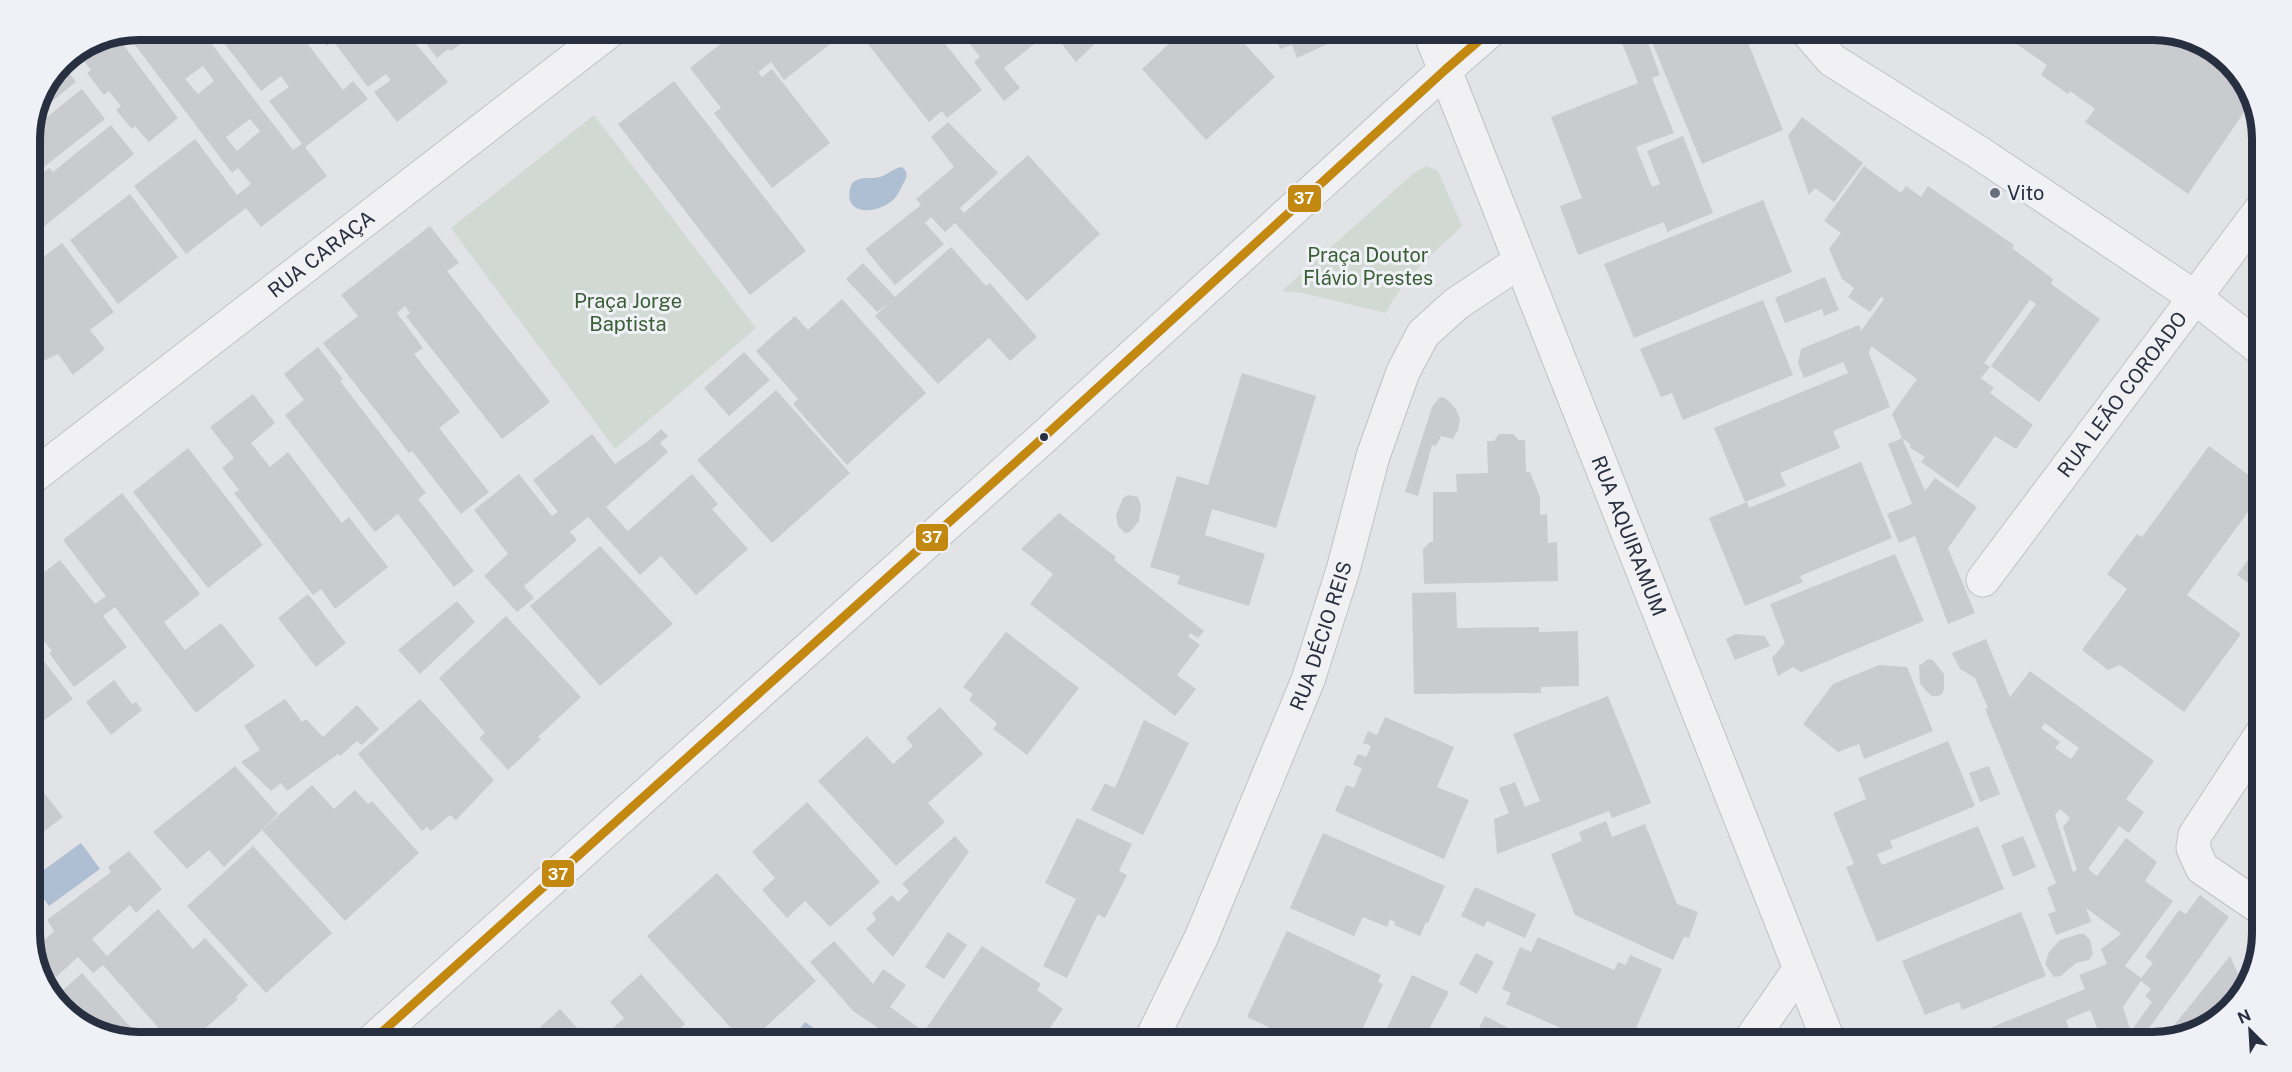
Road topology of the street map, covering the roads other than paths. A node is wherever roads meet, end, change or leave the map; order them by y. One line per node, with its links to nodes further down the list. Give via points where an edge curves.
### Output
1 (598, 40): 10 (street, RUA CARAÇA)
2 (1433, 40): 5 (street, RUA AQUIRAMUM)
3 (1480, 40): 5 (street)
4 (1815, 40): 8 (street, via 1832,60)
5 (1445, 70): 7 (street, RUA AQUIRAMUM); 15 (street)
6 (2251, 223): 8 (street, RUA LEÃO COROADO)
7 (1519, 262): 14 (street, RUA AQUIRAMUM); 16 (street, RUA DÉCIO REIS, via 1456,304 1423,334 1403,372 1308,680 1201,938)
8 (2196, 298): 9 (street); 11 (street, RUA LEÃO COROADO)
9 (2251, 342)
10 (41, 470)
11 (1983, 580)
12 (2252, 749): 13 (street, via 2195,835 2193,848 2202,868)
13 (2252, 902)
14 (1798, 970): 17 (street); 18 (street, RUA AQUIRAMUM)
15 (384, 1031)
16 (1155, 1031)
17 (1756, 1031)
18 (1823, 1031)

